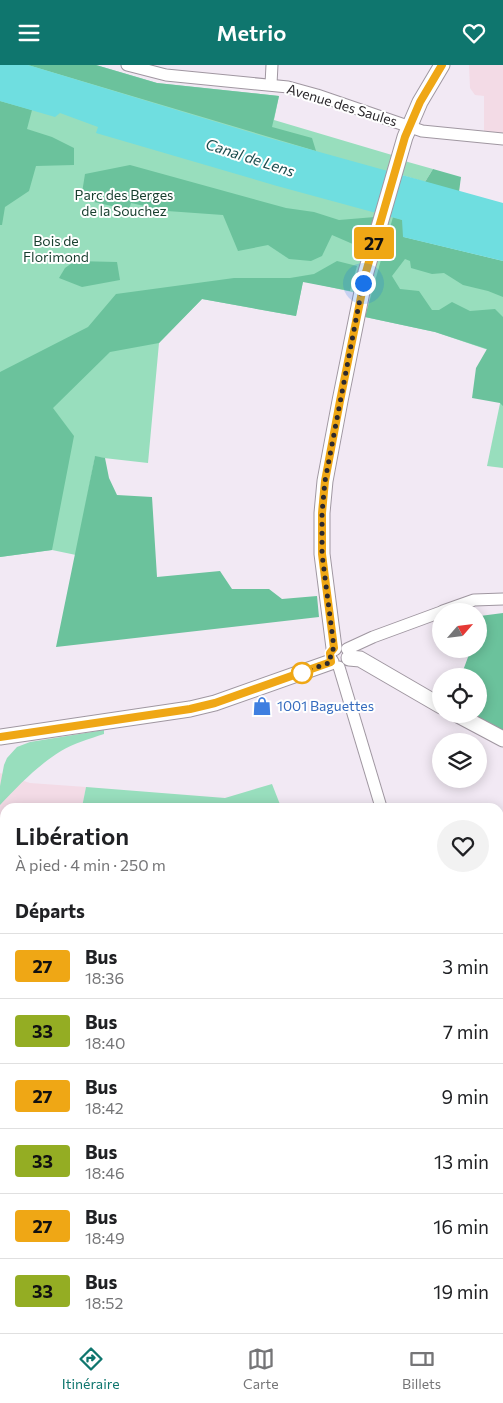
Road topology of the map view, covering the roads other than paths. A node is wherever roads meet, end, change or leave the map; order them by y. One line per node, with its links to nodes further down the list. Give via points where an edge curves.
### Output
1 (127, 65): 4 (street, Avenue des Saules, via 166,75)
2 (272, 65): 4 (street)
3 (442, 65): 5 (main road)
4 (271, 85): 5 (street, Avenue des Saules, via 317,95)
5 (409, 126): 6 (street, Avenue des Saules, via 425,131); 10 (main road, via 361,294 325,481 322,554)
6 (503, 139)
7 (503, 599): 8 (street)
8 (466, 603)
9 (432, 616): 10 (street, via 373,637)
10 (340, 657): 11 (main road, via 360,659); 13 (main road, via 215,703 190,709); 15 (street)
11 (432, 701)
12 (473, 723): 14 (main road)
13 (0, 737)
14 (503, 739)
15 (380, 803)

